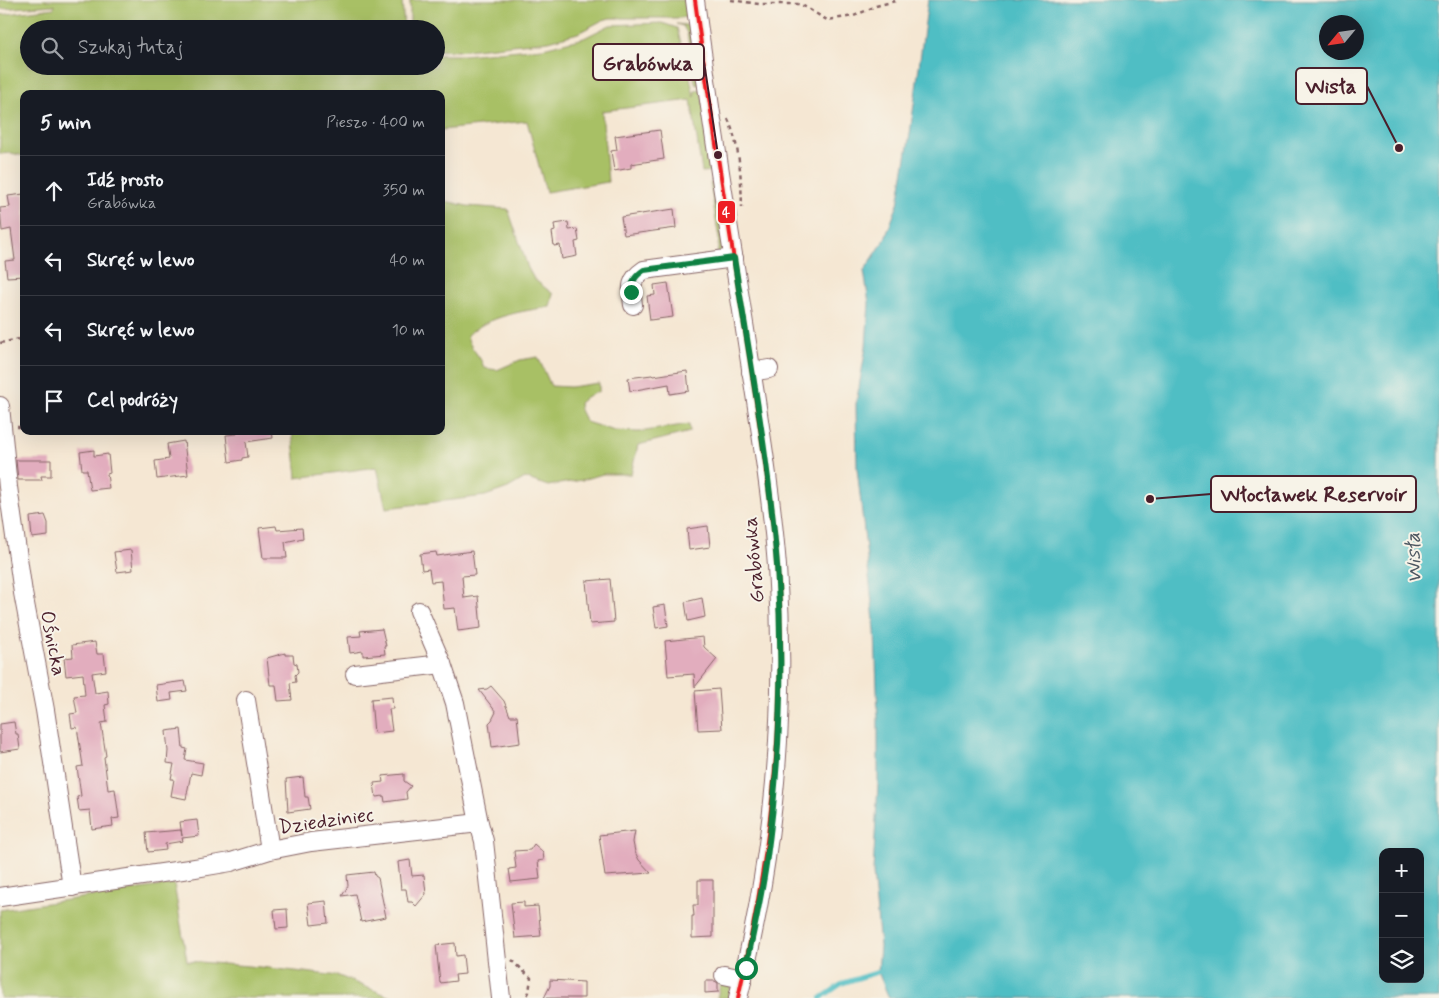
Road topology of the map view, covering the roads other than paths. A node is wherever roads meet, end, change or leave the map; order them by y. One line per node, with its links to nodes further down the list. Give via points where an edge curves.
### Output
1 (695, 0): 2 (street, Grabówka)
2 (734, 258): 3 (street, via 644,270 632,282); 5 (street, Grabówka)
3 (633, 305)
4 (770, 369): 5 (street)
5 (752, 372): 16 (street, Grabówka, via 777,565 780,703 776,780 766,865)
6 (0, 406): 13 (street, Ośnicka, via 23,593)
7 (419, 611): 8 (street)
8 (442, 664): 9 (street); 11 (street, via 456,703)
9 (355, 674)
10 (246, 700): 12 (street, Dziedziniec)
11 (479, 823): 12 (street, Dziedziniec); 17 (street, via 484,841)
12 (270, 850): 13 (street, via 222,863)
13 (72, 887): 14 (street)
14 (0, 897)
15 (724, 975): 16 (street)
16 (743, 979): 18 (street, Grabówka)
17 (501, 998)
18 (738, 998)

